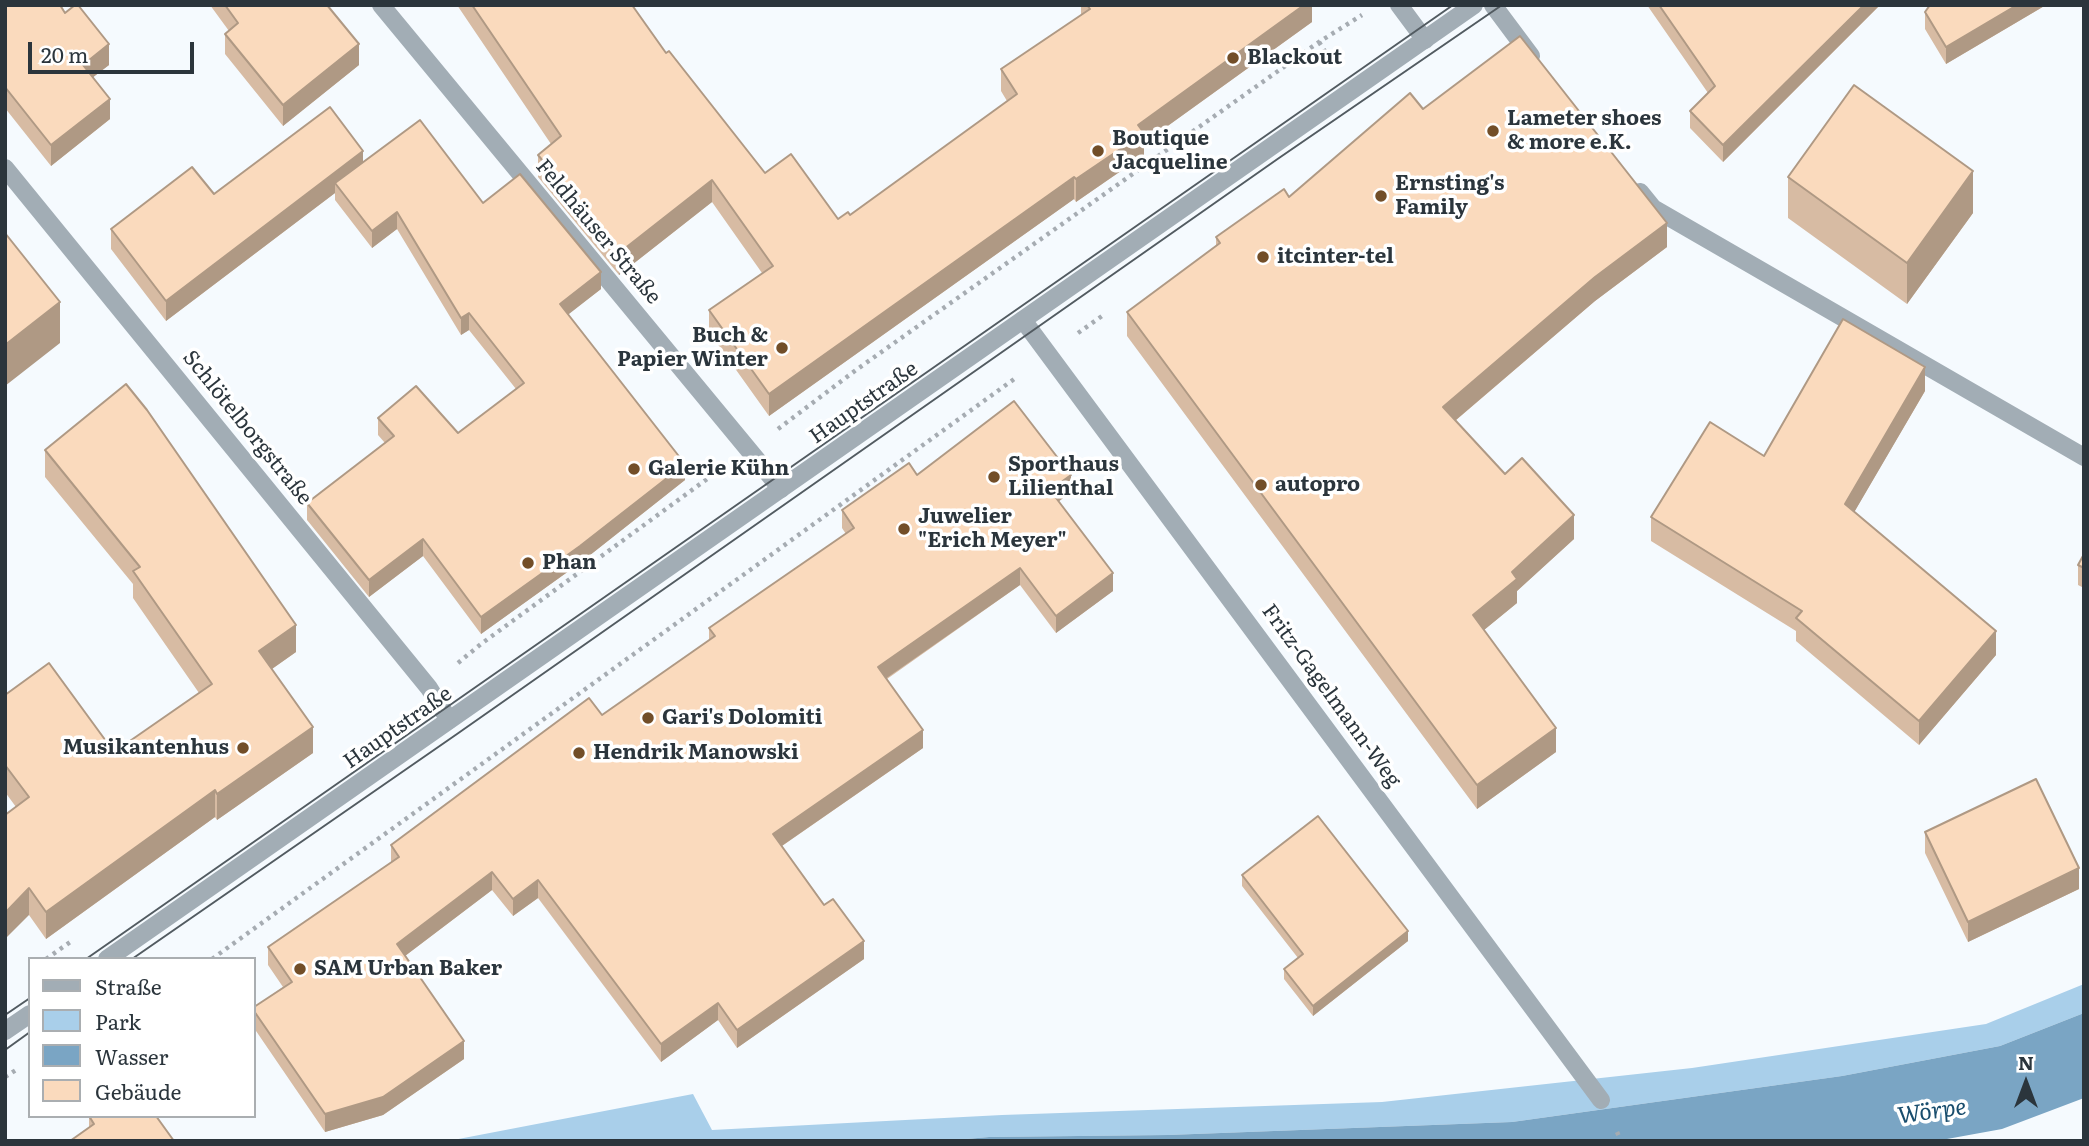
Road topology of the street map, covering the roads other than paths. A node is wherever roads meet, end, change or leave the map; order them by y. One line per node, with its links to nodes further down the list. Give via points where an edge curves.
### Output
1 (381, 5): 11 (street, Feldhäuser Straße)
2 (1399, 5): 5 (street)
3 (1474, 5): 5 (street, Hauptstraße)
4 (1493, 5): 6 (street)
5 (1425, 40): 9 (street, Hauptstraße)
6 (1544, 72)
7 (5, 168): 12 (street, Schlötelborgstraße, via 429,688)
8 (1628, 177): 10 (street, via 1653,208)
9 (1023, 320): 11 (street, Hauptstraße); 16 (street, Fritz-Gagelmann-Weg)
10 (2084, 457)
11 (781, 489): 12 (street, Hauptstraße)
12 (449, 720): 13 (street, Hauptstraße)
13 (110, 957)
14 (28, 1015): 15 (street)
15 (5, 1031)
16 (1601, 1100)

